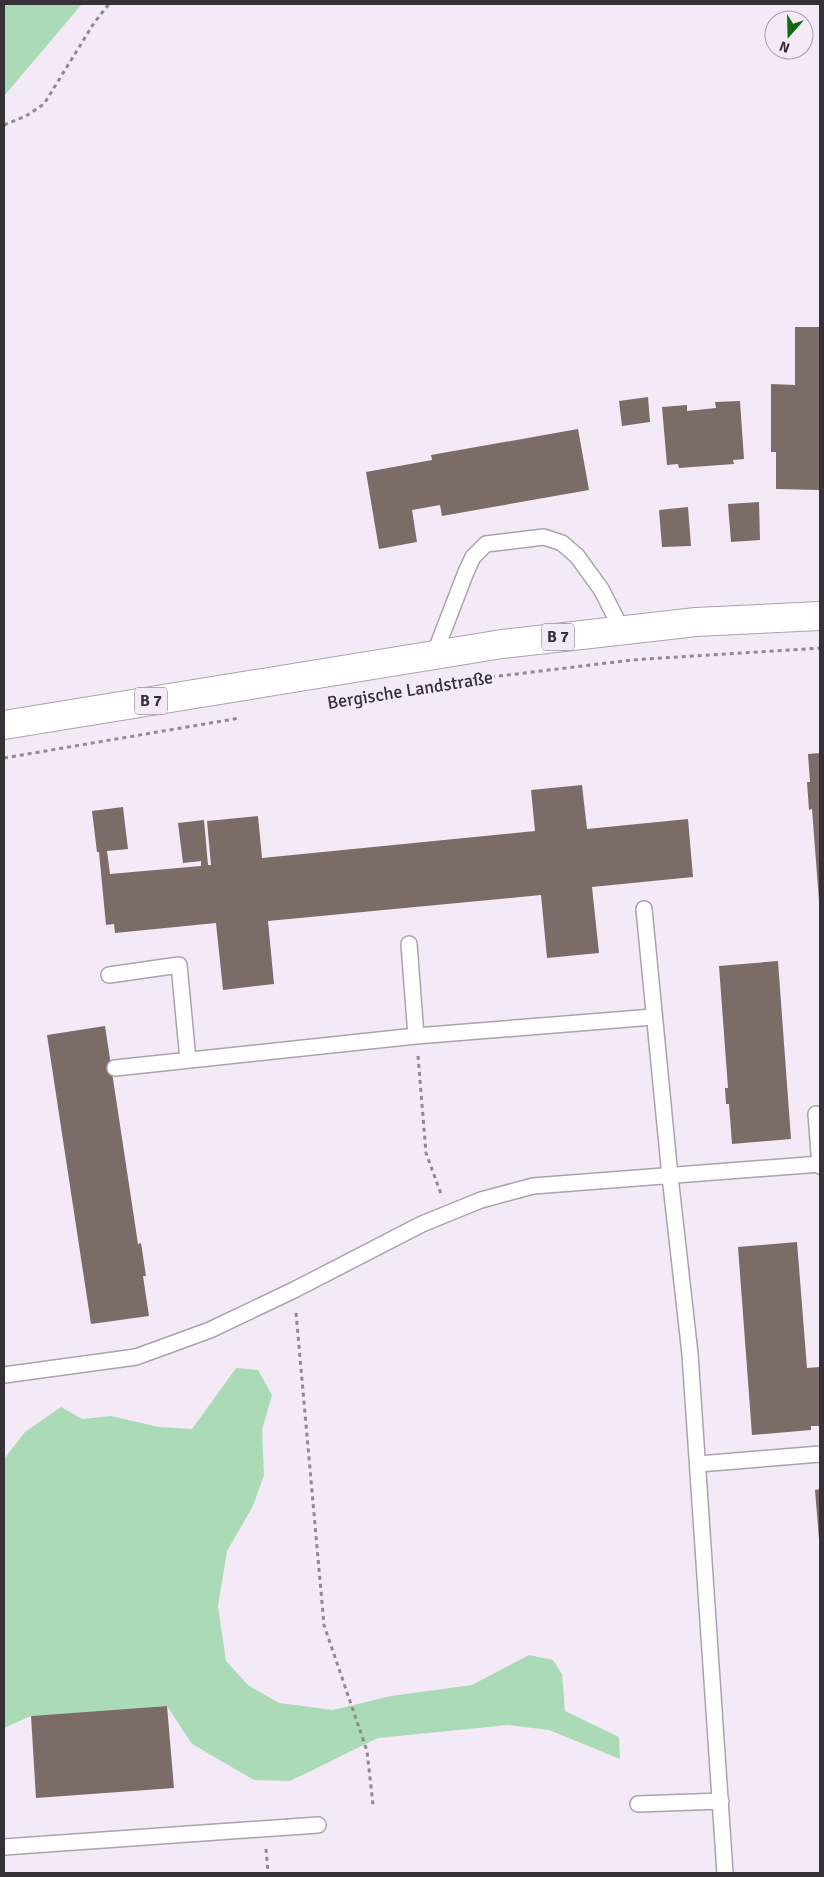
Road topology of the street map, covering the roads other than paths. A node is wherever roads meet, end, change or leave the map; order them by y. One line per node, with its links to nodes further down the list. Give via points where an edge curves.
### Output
1 (820, 616): 2 (main road, Bergische Landstraße / B 7, via 696,622)
2 (622, 630): 3 (main road, Bergische Landstraße / B 7); 3 (lane, via 601,589 577,556 562,543 544,537 486,544 473,557)
3 (434, 655): 4 (main road, Bergische Landstraße / B 7)
4 (4, 725)
5 (644, 909): 8 (lane)
6 (409, 944): 9 (lane)
7 (109, 975): 10 (lane, via 178,965)
8 (653, 1017): 9 (lane); 14 (lane)
9 (416, 1036): 10 (lane)
10 (188, 1060): 11 (lane)
11 (115, 1068)
12 (816, 1114): 13 (lane)
13 (820, 1164): 14 (lane)
14 (670, 1176): 15 (lane, via 533,1186 481,1200 422,1224 210,1330 136,1357); 17 (lane)
15 (4, 1375)
16 (820, 1454): 17 (lane)
17 (699, 1464): 18 (lane)
18 (721, 1801): 19 (lane); 22 (lane)
19 (638, 1804)
20 (318, 1826): 21 (lane)
21 (4, 1847)
22 (725, 1873)

